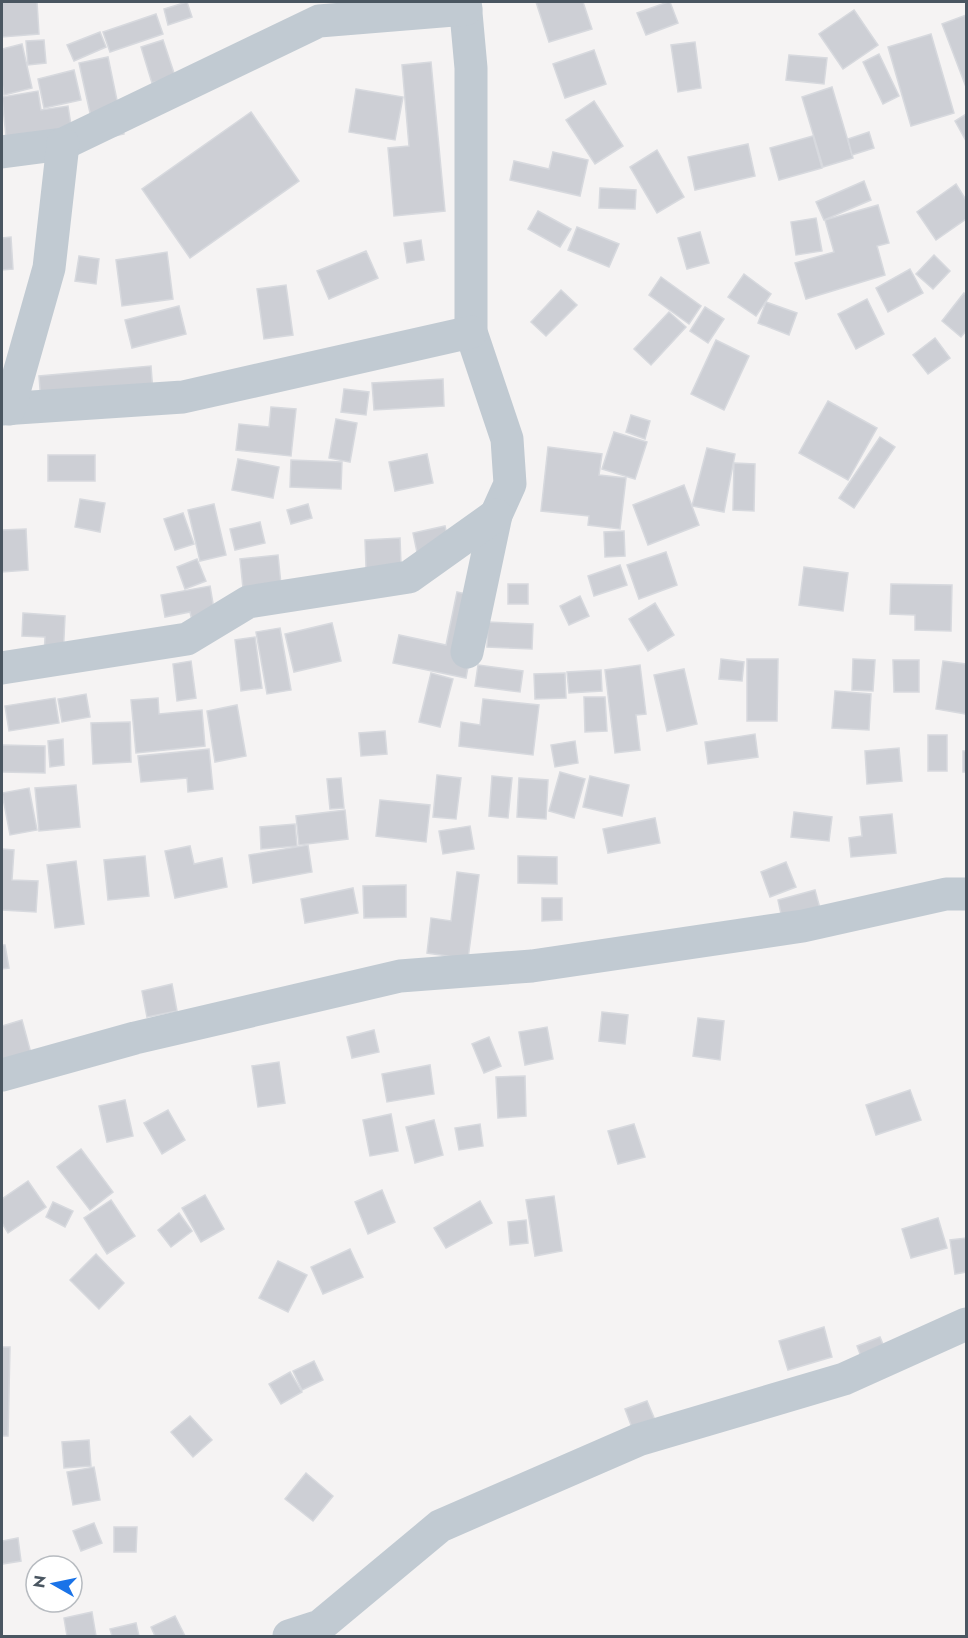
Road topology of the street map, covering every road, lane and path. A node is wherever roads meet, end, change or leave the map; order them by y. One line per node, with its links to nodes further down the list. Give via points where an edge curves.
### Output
1 (465, 5): 2 (street, via 319,21); 4 (street, via 471,68)
2 (63, 144): 3 (street); 5 (street, via 49,268)
3 (2, 152)
4 (471, 332): 5 (street, via 183,397); 6 (street, via 507,439 510,484)
5 (5, 409)
6 (496, 515): 7 (street); 8 (street, via 409,577 248,602 188,639)
7 (467, 652)
8 (2, 668)
9 (966, 894): 10 (street, via 946,894 803,926 532,966 400,976 135,1038)
10 (2, 1075)
11 (966, 1324): 12 (street, via 844,1379 638,1440 440,1526 320,1626)
12 (289, 1636)

